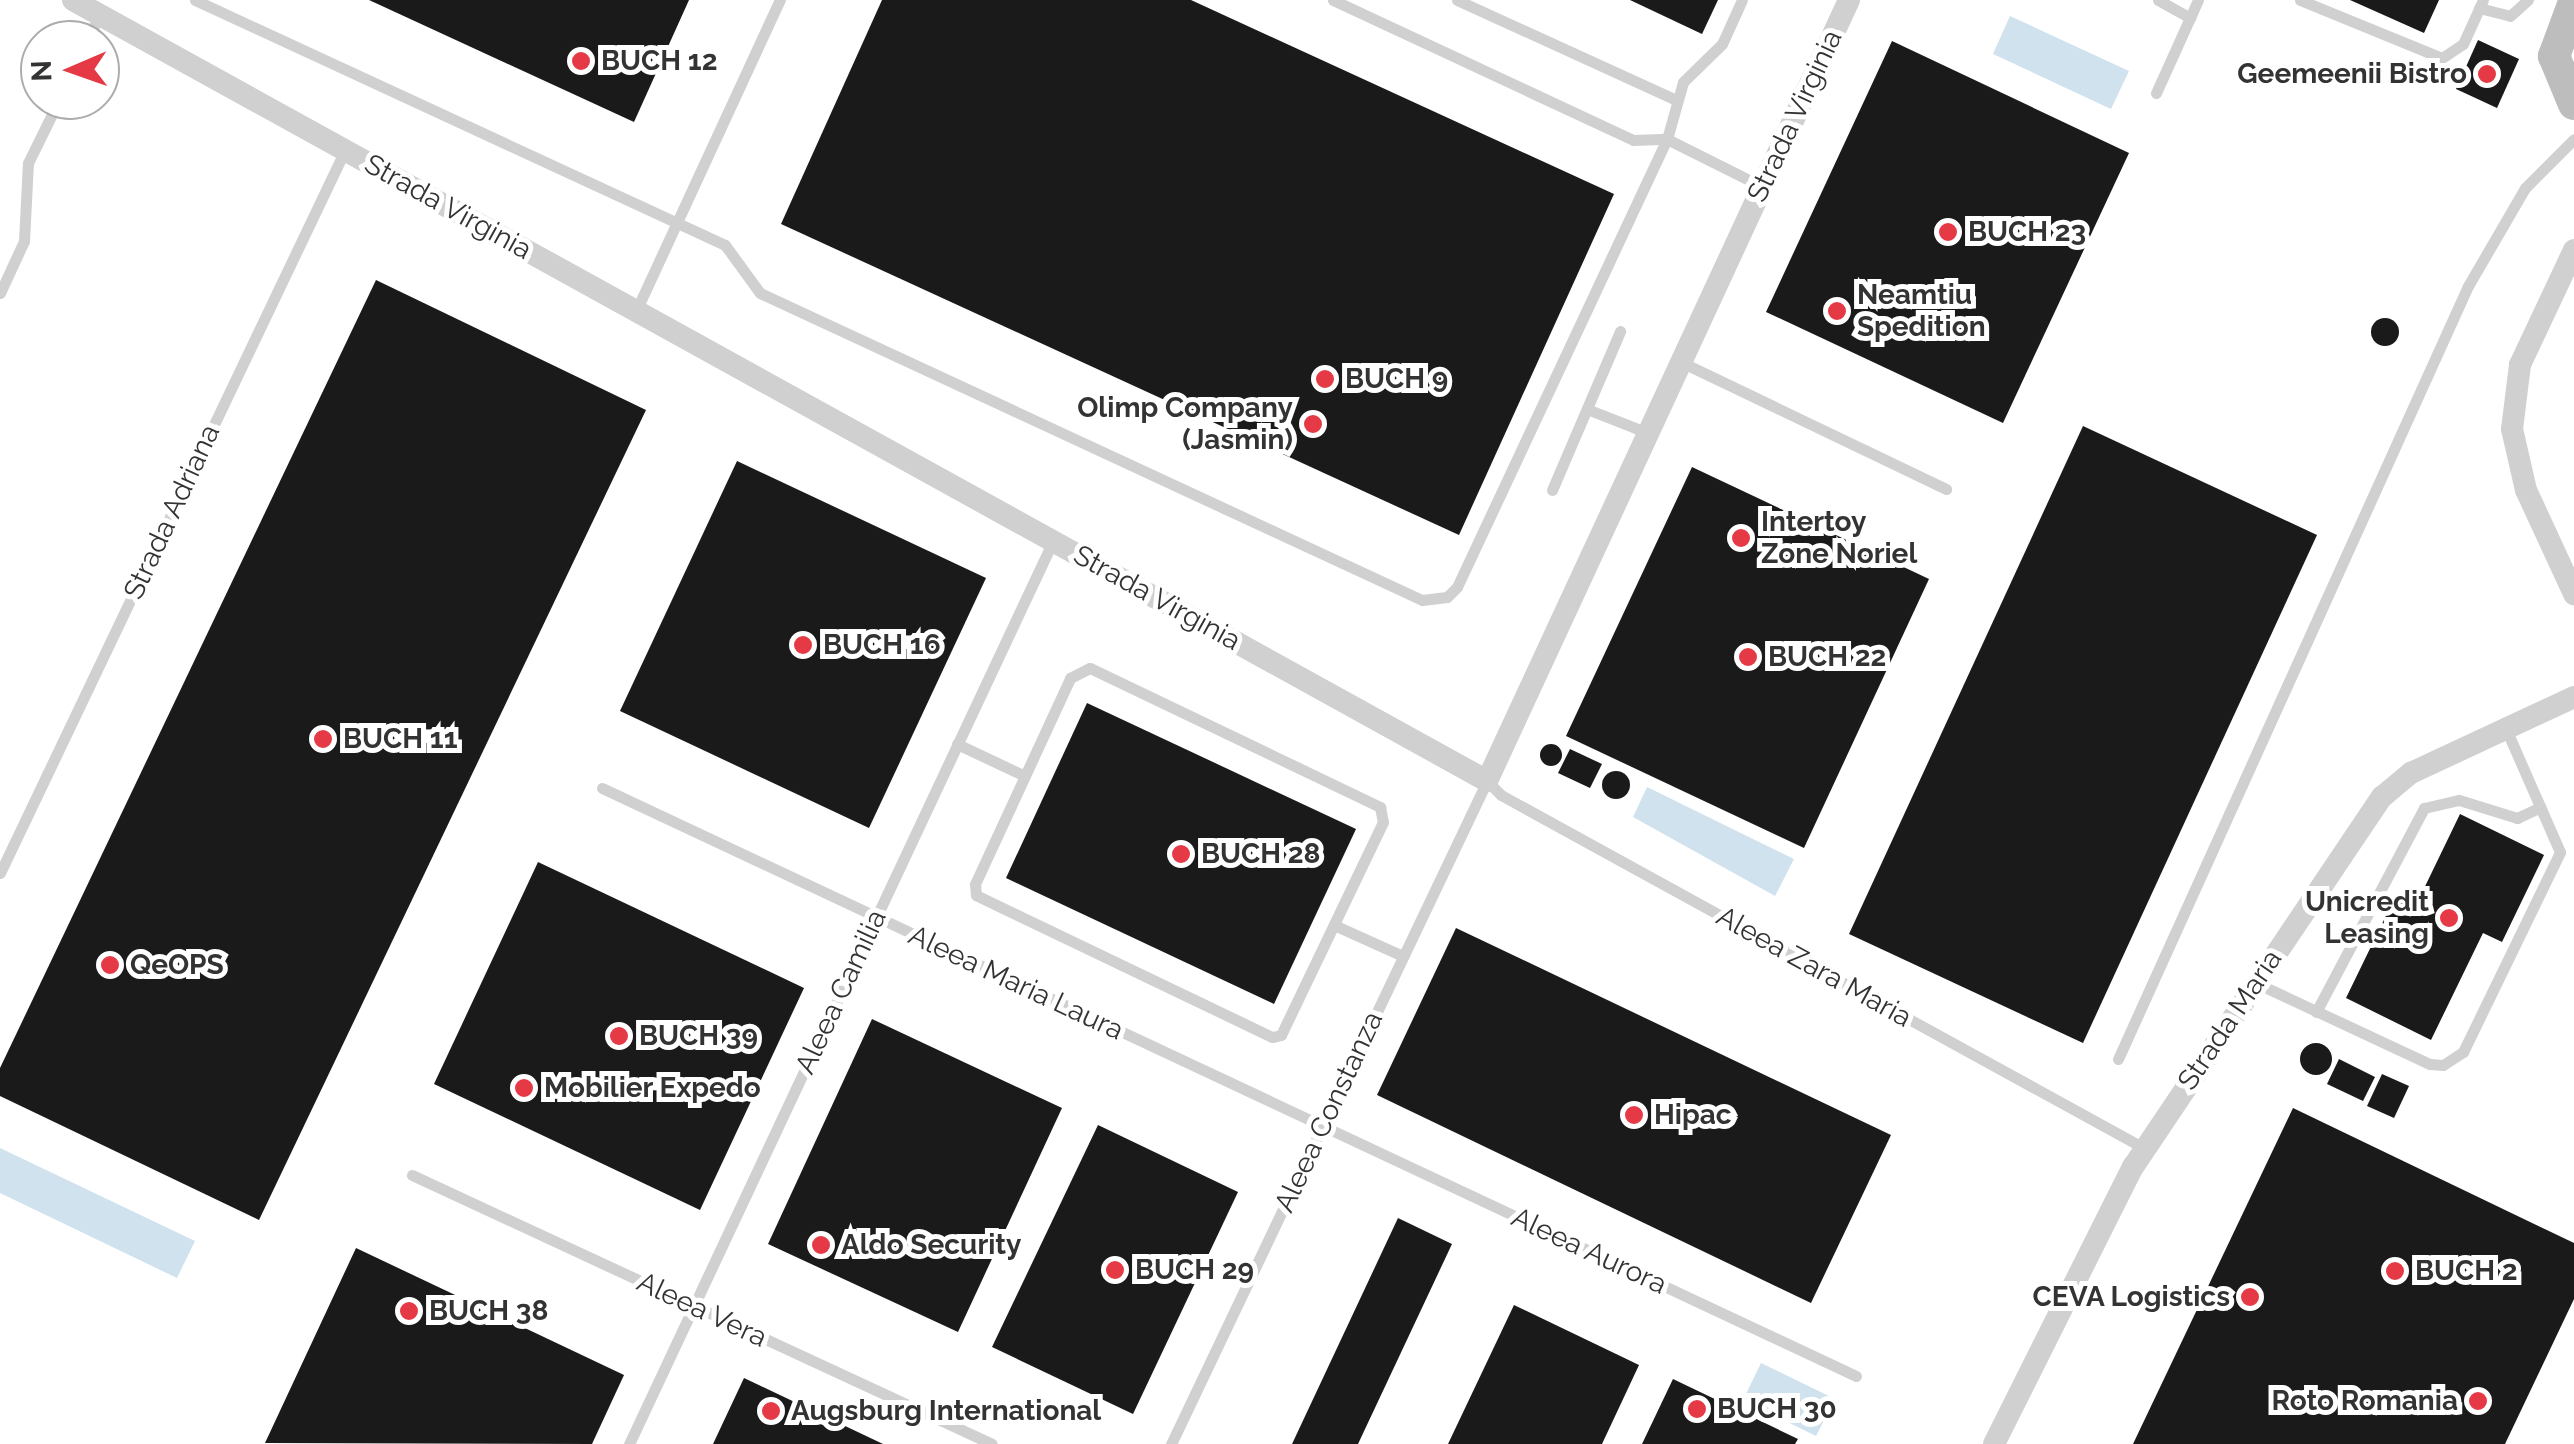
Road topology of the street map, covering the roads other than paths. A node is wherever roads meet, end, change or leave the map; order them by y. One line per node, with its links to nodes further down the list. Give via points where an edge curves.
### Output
1 (73, 0): 14 (street, Strada Virginia)
2 (195, 0): 25 (lane)
3 (780, 0): 25 (lane)
4 (1333, 0): 21 (lane, via 1633,140)
5 (1458, 0): 18 (lane)
6 (1742, 0): 18 (lane, via 1722,44 1692,71)
7 (1848, 0): 24 (street, Strada Virginia)
8 (2158, 0): 15 (lane)
9 (2198, 0): 15 (lane)
10 (2300, 0): 13 (lane, via 2442,58 2462,44)
11 (2528, 0): 13 (lane, via 2510,16)
12 (2574, 2): 19 (main road, via 2554,56)
13 (2481, 4)
14 (100, 14): 16 (lane); 23 (street, Strada Virginia)
15 (2190, 18): 17 (lane)
16 (97, 20)
17 (2156, 92)
18 (1676, 100): 21 (lane)
19 (2574, 104)
20 (49, 120): 27 (lane, via 28,163 24,240)
21 (1667, 139): 24 (lane); 25 (lane, via 1457,587 1434,600 760,293 726,245)
22 (2574, 139): 50 (lane, via 2525,188 2468,286)
23 (344, 150): 28 (street, Strada Virginia); 44 (lane, Strada Adriana)
24 (1763, 186): 30 (street, Strada Virginia)
25 (677, 223): 28 (lane)
26 (2574, 250): 36 (street, via 2520,365 2512,430 2526,490)
27 (0, 293)
28 (636, 311): 35 (street, Strada Virginia)
29 (1620, 331): 31 (lane)
30 (1681, 362): 32 (street, Strada Virginia); 33 (lane)
31 (1588, 409): 32 (lane); 34 (lane)
32 (1648, 433): 41 (street, Strada Virginia)
33 (1946, 489)
34 (1552, 490)
35 (1052, 541): 39 (lane, Aleea Camilia); 41 (street, Strada Virginia)
36 (2574, 594)
37 (2574, 698): 38 (street, Strada Maria)
38 (2506, 729): 43 (lane); 48 (street, Strada Maria, via 2394,784)
39 (957, 744): 40 (lane); 45 (lane, Aleea Camilia)
40 (1025, 776): 46 (lane, via 1070,678 1090,668 1374,800 1383,822); 46 (lane, via 974,884 979,899 1272,1037 1284,1032)
41 (1488, 780): 47 (lane, Aleea Constanza); 52 (lane, Aleea Zara Maria, via 1501,795)
42 (602, 788): 45 (lane, Aleea Maria Laura)
43 (2542, 807): 49 (lane, via 2518,818 2459,800 2424,808 2412,819); 49 (lane, via 2557,840 2556,866 2463,1052 2430,1064)
44 (0, 874)
45 (876, 917): 51 (lane, Aleea Maria Laura); 54 (lane, Aleea Camilia)
46 (1334, 925): 47 (lane)
47 (1403, 956): 51 (lane, Aleea Constanza)
48 (2255, 982): 49 (lane); 52 (street, Strada Maria)
49 (2316, 1012)
50 (2118, 1058)
51 (1322, 1126): 55 (lane, Aleea Aurora); 58 (lane, Aleea Constanza)
52 (2144, 1148): 59 (street, Strada Maria, via 2080,1262)
53 (412, 1175): 54 (lane, Aleea Vera)
54 (694, 1306): 56 (lane, Aleea Camilia); 57 (lane, Aleea Vera)
55 (1856, 1376)
56 (629, 1444)
57 (992, 1444)
58 (1172, 1444)
59 (1994, 1444)

